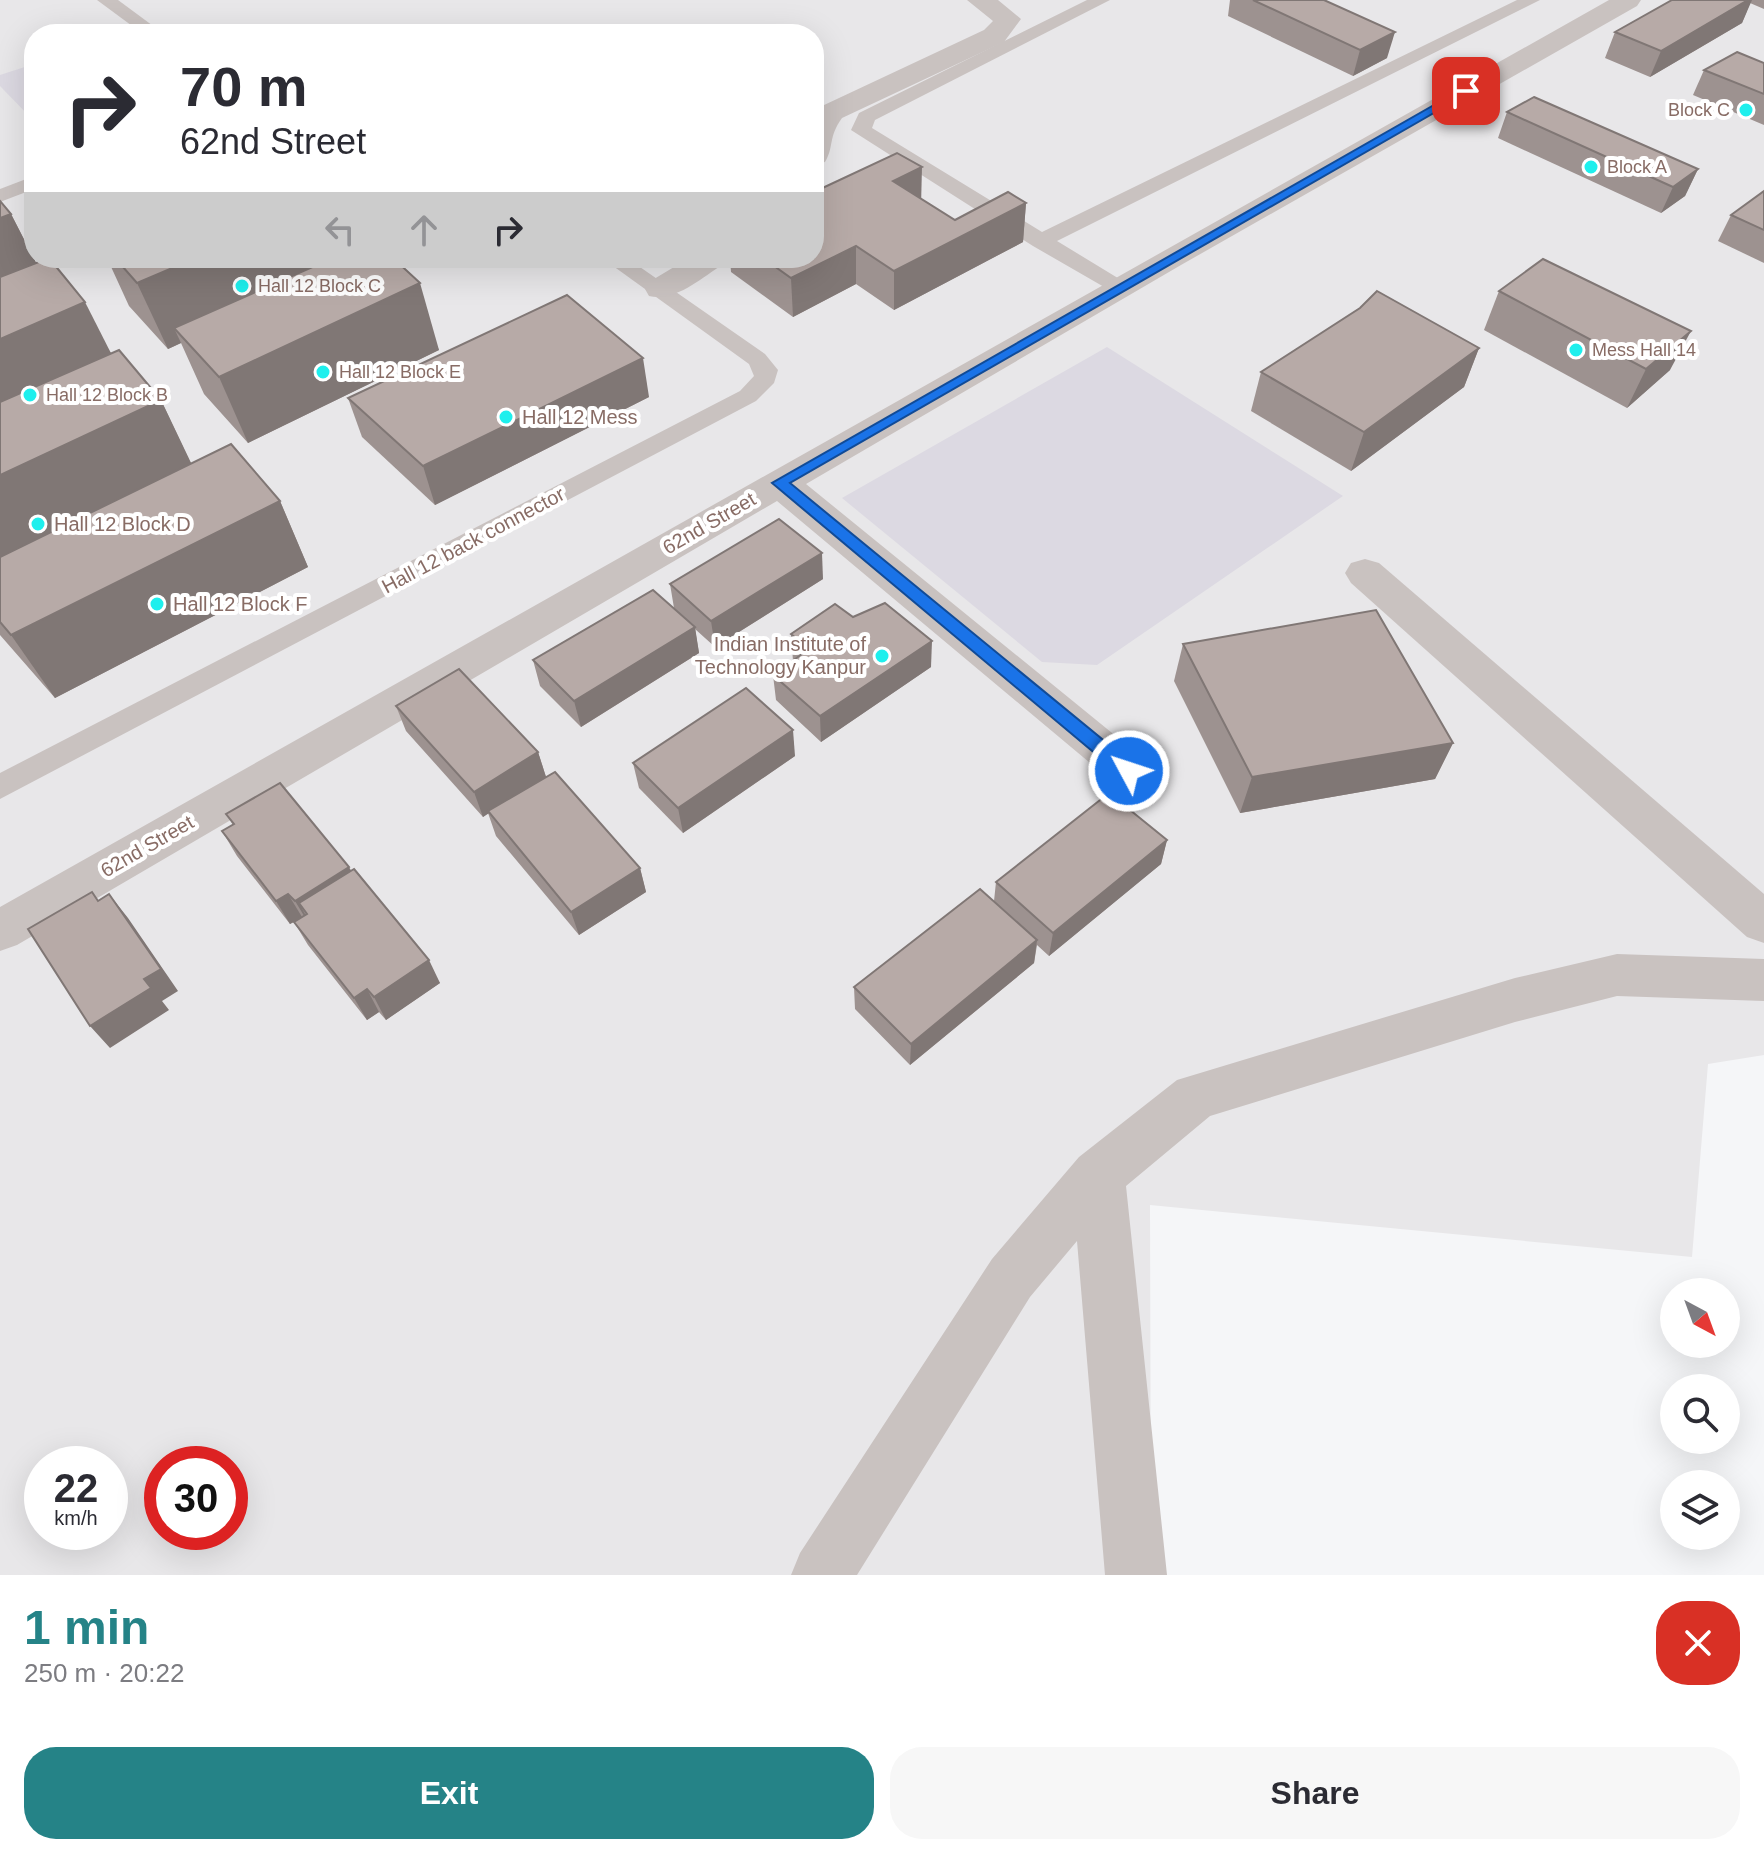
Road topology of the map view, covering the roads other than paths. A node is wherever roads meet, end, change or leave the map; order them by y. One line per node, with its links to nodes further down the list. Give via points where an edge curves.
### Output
1 (106, 0): 6 (lane)
2 (980, 0): 7 (street, via 1008,19 994,36 863,95 832,112)
3 (1101, 0): 10 (lane, via 866,117 861,130)
4 (1531, 0): 10 (lane)
5 (1628, 0): 13 (street, 62nd Street)
6 (141, 24)
7 (824, 123)
8 (24, 186): 9 (lane)
9 (0, 196)
10 (1041, 241): 13 (lane)
11 (628, 268): 14 (lane, Hall 12 back connector)
12 (695, 268): 14 (street)
13 (1118, 288): 15 (street, 62nd Street)
14 (661, 289): 18 (lane, Hall 12 back connector, via 766,370 766,378 748,396)
15 (780, 483): 17 (street); 20 (street, 62nd Street)
16 (1365, 573): 19 (street)
17 (1129, 771)
18 (0, 787)
19 (1764, 923)
20 (0, 931)
21 (1764, 980): 22 (street, via 1617,975 1515,1000 1195,1097)
22 (1098, 1175): 23 (street, via 1011,1278); 24 (street)
23 (822, 1575)
24 (1136, 1575)

